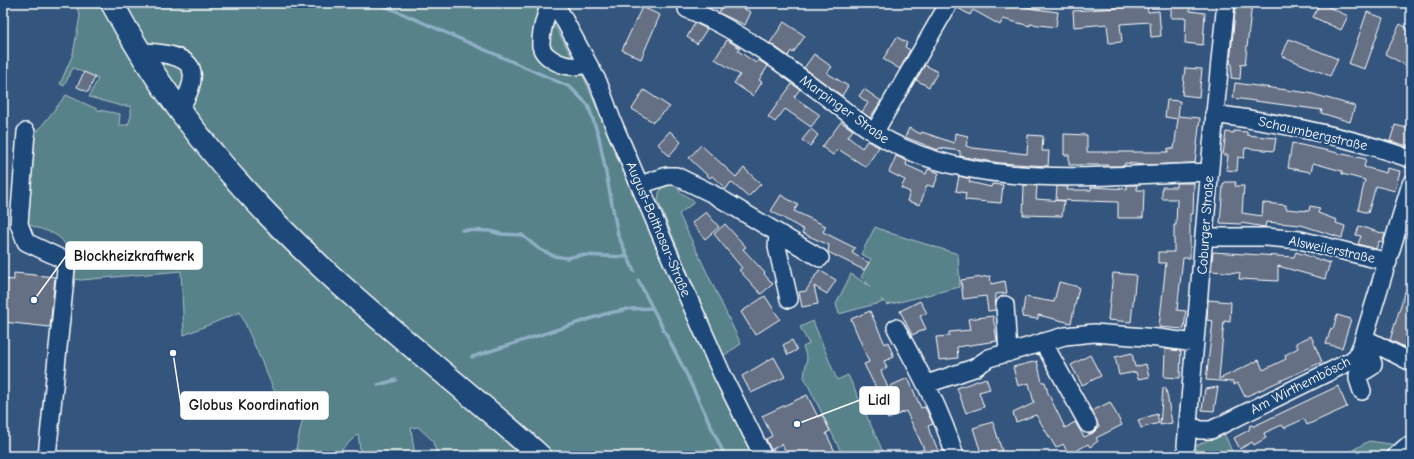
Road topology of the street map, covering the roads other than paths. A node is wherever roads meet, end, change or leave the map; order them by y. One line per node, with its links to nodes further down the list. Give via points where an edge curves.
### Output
1 (112, 3): 8 (highway)
2 (550, 3): 9 (street, via 541,47 548,56 560,64 571,67)
3 (555, 3): 9 (street, August-Balthasar-Straße)
4 (949, 3): 13 (street)
5 (1226, 3): 11 (street, Coburger Straße)
6 (687, 9): 7 (street, Marpinger Straße)
7 (705, 9): 13 (street, Marpinger Straße)
8 (140, 52): 10 (highway); 10 (street, via 171,56 184,60 190,67 190,90)
9 (588, 64): 16 (street, August-Balthasar-Straße, via 598,82)
10 (179, 110): 36 (highway, via 210,152 258,205 330,275)
11 (1214, 114): 14 (street, Schaumbergstraße, via 1307,129); 15 (street, Coburger Straße)
12 (26, 132): 35 (street, via 20,224 23,236 26,242 62,259 66,268)
13 (874, 133): 15 (street, Marpinger Straße, via 902,149 929,159 991,173 1039,176)
14 (1411, 158)
15 (1208, 172): 19 (street, Coburger Straße)
16 (640, 184): 18 (street, via 676,176 711,193); 37 (street, August-Balthasar-Straße, via 722,374)
17 (1411, 184): 21 (street, Am Wirthembösch)
18 (778, 233): 20 (street); 22 (street, via 777,247)
19 (1205, 237): 21 (street, Alsweilerstraße, via 1300,240); 27 (street, Coburger Straße)
20 (820, 258)
21 (1388, 262): 25 (street, Am Wirthembösch)
22 (789, 299)
23 (1005, 305): 28 (street)
24 (896, 328): 30 (street)
25 (1364, 338): 29 (street); 31 (street, via 1373,364 1358,374); 33 (street, Am Wirthembösch, via 1357,356 1351,361 1211,430 1200,430)
26 (1043, 342): 27 (street, via 1065,336 1094,333); 28 (street); 32 (street)
27 (1195, 343): 33 (street, Coburger Straße)
28 (1008, 353): 30 (street, via 990,358 960,374)
29 (1411, 362)
30 (927, 384): 38 (street)
31 (1362, 391)
32 (1088, 424)
33 (1188, 424): 34 (street, Coburger Straße)
34 (1186, 446)
35 (47, 456)
36 (540, 456)
37 (763, 456)
38 (955, 456)

